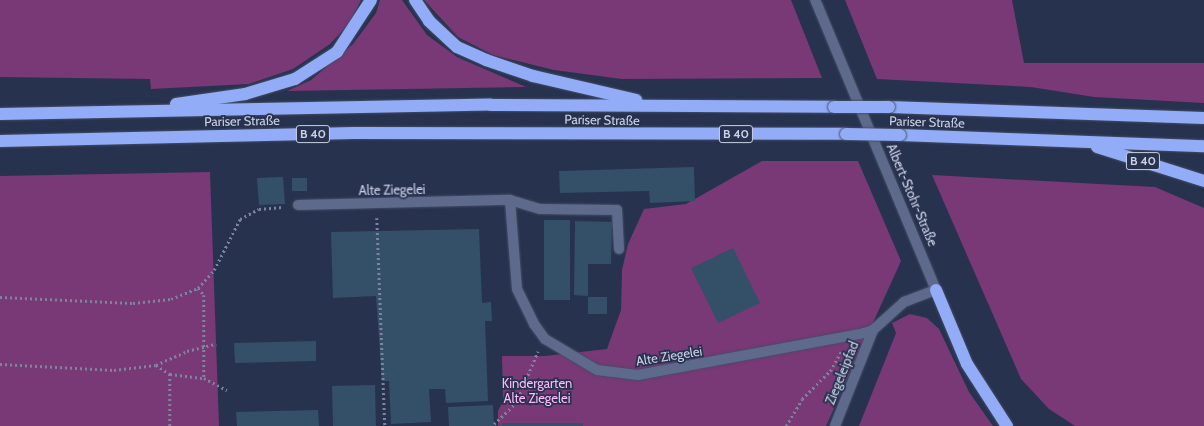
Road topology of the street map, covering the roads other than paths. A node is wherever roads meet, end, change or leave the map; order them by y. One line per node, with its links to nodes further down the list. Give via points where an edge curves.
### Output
1 (371, 0): 5 (highway, B 40, via 337,52 295,79 245,94)
2 (415, 0): 4 (highway, B 40, via 429,21 457,46 486,60 533,76)
3 (816, 0): 15 (street, Albert-Stohr-Straße)
4 (656, 104): 5 (highway, Pariser Straße / B 40); 7 (highway, Pariser Straße / B 40, bridge, via 889,107)
5 (119, 111): 6 (highway, Pariser Straße / B 40)
6 (0, 114)
7 (1204, 118)
8 (0, 141): 9 (highway, Pariser Straße / B 40, bridge, via 354,133 846,134)
9 (1081, 142): 10 (highway, Pariser Straße / B 40); 11 (highway, B 40)
10 (1204, 146)
11 (1204, 182)
12 (510, 200): 13 (street, Alte Ziegelei); 14 (street, Alte Ziegelei, via 540,209 617,210); 16 (street, Alte Ziegelei, via 517,289 544,339 596,370 638,375)
13 (298, 205)
14 (619, 249)
15 (936, 290): 16 (street, Alte Ziegelei, via 904,302); 18 (highway, via 967,364)
16 (873, 330): 17 (street, Ziegeleipfad)
17 (835, 426)
18 (1007, 426)

